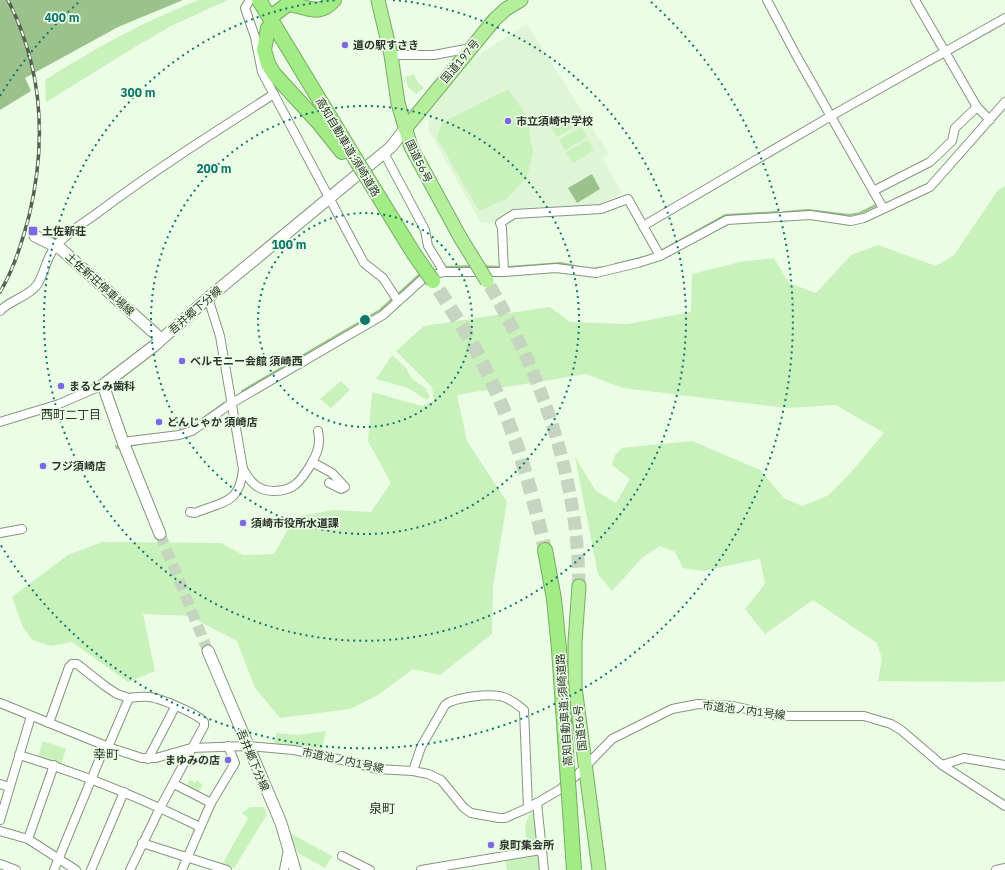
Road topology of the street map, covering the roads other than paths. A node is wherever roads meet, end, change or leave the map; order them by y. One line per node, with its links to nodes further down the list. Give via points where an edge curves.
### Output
1 (334, 0): 7 (highway, via 323,9 312,10 288,4)
2 (378, 0): 12 (highway, 国道56号)
3 (521, 0): 10 (highway, 国道197号, via 500,14)
4 (767, 0): 18 (street)
5 (915, 0): 11 (street)
6 (257, 1): 15 (street, via 245,8 255,37 262,72); 22 (highway, 高知自動車道;須崎道路)
7 (276, 13)
8 (1005, 18): 11 (street)
9 (268, 28): 22 (highway, via 264,50 271,69)
10 (471, 48): 12 (street, via 434,54); 13 (highway, 国道197号)
11 (944, 52): 17 (street); 18 (street)
12 (391, 55): 14 (highway, 国道56号)
13 (440, 85): 14 (highway, via 416,104 407,104); 20 (highway, 国道197号)
14 (397, 93): 20 (highway, 国道56号)
15 (274, 94): 24 (street); 28 (street, via 134,185)
16 (1005, 102): 19 (street)
17 (977, 107): 19 (street); 23 (street, via 955,128 952,141 930,162)
18 (831, 116): 23 (street); 26 (street)
19 (990, 120): 25 (street, via 930,187)
20 (405, 129): 21 (main road, 吾井郷下分線); 32 (highway, 国道56号, bridge, via 416,158)
21 (384, 153): 24 (main road, 吾井郷下分線); 30 (street, via 425,230 428,246)
22 (354, 163): 33 (highway, bridge)
23 (873, 191): 25 (street)
24 (329, 196): 34 (main road, 吾井郷下分線); 35 (street, via 364,263 383,278)
25 (883, 208): 29 (street, via 864,218 851,221 810,216 727,220)
26 (643, 226): 29 (street); 31 (street, via 628,198 601,209 514,214 500,223)
27 (35, 236): 28 (main road, 土佐新荘停車場線)
28 (56, 246): 36 (street, via 37,285); 37 (main road, 土佐新荘停車場線)
29 (660, 256): 31 (street, via 596,273 556,268)
30 (444, 272): 31 (street); 35 (street, via 425,277)
31 (504, 272)
32 (488, 284)
33 (436, 286)
34 (208, 298): 37 (main road, 吾井郷下分線); 39 (street, via 220,336)
35 (398, 301): 39 (street, via 383,315)
36 (0, 311)
37 (161, 340): 38 (main road, 吾井郷下分線)
38 (103, 385): 40 (street, via 59,404); 42 (main road)
39 (232, 403): 42 (street, via 186,433); 44 (street)
40 (0, 422)
41 (318, 431): 43 (street, via 320,443)
42 (123, 442): 49 (main road)
43 (312, 462): 44 (street, via 296,484 282,491 262,490 251,481); 45 (street, via 332,473 345,486 341,489)
44 (243, 469): 46 (street, via 242,481 233,497 195,513)
45 (329, 483)
46 (190, 512)
47 (22, 529): 48 (street)
48 (0, 533)
49 (160, 534)
50 (545, 550): 104 (highway, 高知自動車道;須崎道路, bridge, via 554,599 559,649)
51 (579, 586): 67 (highway, 国道56号, via 575,666)
52 (208, 651): 59 (main road, 吾井郷下分線)
53 (129, 698): 55 (street, via 149,697); 57 (street, via 117,694 85,669 72,664); 60 (street)
54 (0, 705): 56 (street)
55 (175, 707): 61 (street, via 196,715 204,722); 63 (street)
56 (31, 716): 57 (street); 62 (street)
57 (49, 723): 60 (street)
58 (228, 746): 59 (street, 市道池ノ内1号線); 61 (street, 市道池ノ内1号線); 74 (street, via 235,763)
59 (247, 746): 68 (street, 市道池ノ内1号線, via 294,750 376,769); 84 (main road, 吾井郷下分線, via 281,823)
60 (106, 747): 63 (street); 69 (street)
61 (191, 748): 63 (street, 市道池ノ内1号線); 71 (street)
62 (19, 755): 65 (street); 72 (street)
63 (148, 759)
64 (942, 764): 66 (street, via 964,758); 67 (street, 市道池ノ内1号線, via 901,730 876,718 772,714 733,706 698,704 672,709 628,730 612,739); 76 (street, 市道池ノ内1号線)
65 (54, 765): 69 (street); 82 (street)
66 (1005, 765)
67 (584, 767): 75 (street, 市道池ノ内1号線, via 559,790); 105 (highway, 国道56号)
68 (413, 771): 78 (street, 市道池ノ内1号線, via 441,780 464,808 475,815 505,818); 78 (street, via 421,748 445,704 459,698 501,696 524,710)
69 (91, 778): 73 (street); 88 (street)
70 (0, 784): 72 (street)
71 (174, 784): 74 (street); 77 (street)
72 (9, 787): 79 (street)
73 (124, 792): 77 (street); 95 (street)
74 (211, 803): 80 (street)
75 (538, 803): 78 (street, 市道池ノ内1号線); 85 (street)
76 (1005, 806)
77 (160, 808): 80 (street); 83 (street)
78 (528, 808)
79 (0, 820)
80 (200, 827): 87 (street)
81 (0, 831): 82 (street)
82 (28, 839): 88 (street)
83 (142, 843): 87 (street); 96 (street)
84 (288, 849): 99 (street); 100 (main road, 吾井郷下分線)
85 (541, 850): 90 (street); 103 (street)
86 (342, 856): 101 (street)
87 (187, 857): 97 (street); 98 (street)
88 (59, 859): 93 (street); 94 (street)
89 (0, 864): 92 (street)
90 (462, 867): 102 (street)
91 (1005, 868): 106 (street)
92 (12, 869)
93 (54, 870)
94 (76, 870)
95 (91, 870)
96 (130, 870)
97 (182, 870)
98 (227, 870)
99 (284, 870)
100 (295, 870)
101 (370, 870)
102 (421, 870)
103 (544, 870)
104 (574, 870)
105 (599, 870)
106 (996, 870)

